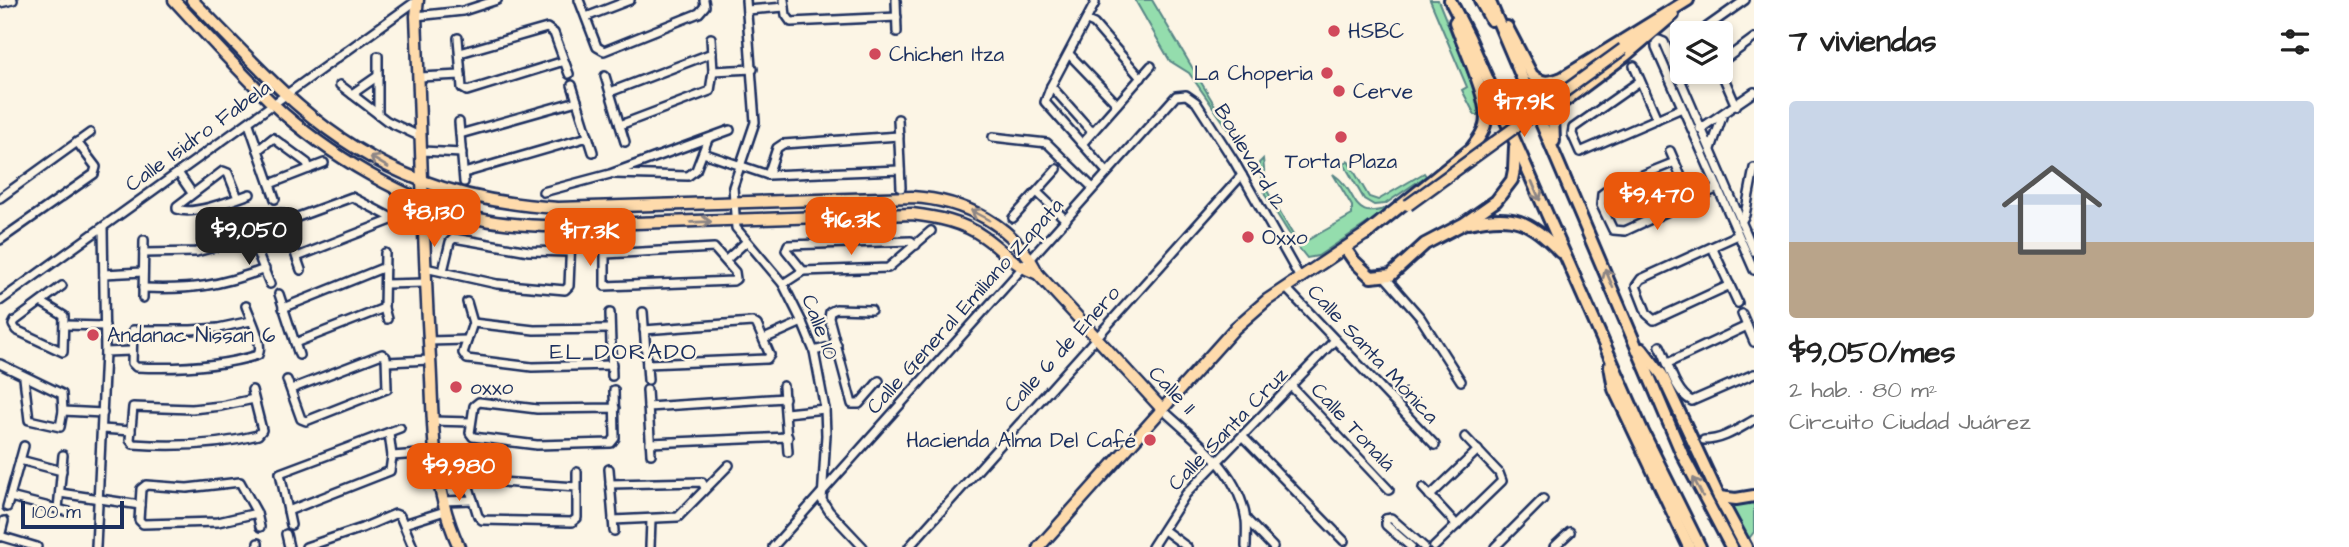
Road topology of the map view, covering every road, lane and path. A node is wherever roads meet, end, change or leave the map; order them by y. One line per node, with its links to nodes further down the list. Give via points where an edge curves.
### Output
1 (13, 0): 18 (street)
2 (174, 0): 59 (main road, Calle 11)
3 (192, 0): 55 (main road, Calle 11)
4 (497, 0): 16 (street)
5 (579, 0): 23 (street)
6 (630, 0): 23 (street)
7 (704, 0): 23 (street, via 699,13 604,51 597,47)
8 (746, 0): 21 (street, Calle 10)
9 (896, 0): 24 (street)
10 (1448, 0): 61 (highway); 133 (highway, via 1482,94 1486,122 1471,149)
11 (1458, 0): 61 (highway)
12 (1480, 0): 58 (highway)
13 (1491, 0): 17 (highway, via 1532,75 1546,83 1562,78); 58 (highway)
14 (1745, 0): 26 (street)
15 (417, 1): 22 (main road); 55 (street, Calle Isidro Fabela)
16 (488, 1): 22 (street, via 463,11)
17 (1689, 1): 88 (highway, via 1559,105 1552,124); 133 (main road, bridge)
18 (0, 3)
19 (1095, 3): 25 (street)
20 (785, 4): 21 (street); 24 (street, via 792,22)
21 (747, 10): 39 (street, Calle 10)
22 (416, 16): 45 (main road)
23 (586, 17)
24 (897, 18): 27 (street)
25 (1087, 21): 34 (street); 46 (street)
26 (1715, 21)
27 (897, 32)
28 (458, 38): 31 (street)
29 (711, 38): 32 (street)
30 (1754, 38): 33 (street)
31 (460, 53): 36 (street, via 547,28 554,33); 41 (street)
32 (712, 53): 40 (street); 52 (street)
33 (1733, 53)
34 (1069, 54): 51 (street); 60 (street)
35 (378, 56): 43 (street)
36 (564, 61): 41 (street, via 467,91 462,88); 42 (street)
37 (1151, 66): 46 (street)
38 (1634, 66): 47 (street)
39 (753, 69): 40 (street); 95 (street, Calle 10, via 755,122)
40 (713, 71): 70 (street, via 712,87 706,94)
41 (461, 75): 45 (street)
42 (569, 75)
43 (378, 76): 54 (street); 64 (street)
44 (605, 76): 52 (street)
45 (419, 77): 77 (main road)
46 (1141, 78): 60 (street)
47 (1640, 80): 67 (street); 67 (street, via 1576,125 1572,134 1582,153)
48 (1726, 84): 62 (street)
49 (340, 85): 54 (street)
50 (572, 85): 57 (street)
51 (1051, 86): 73 (street); 84 (street, via 1047,105)
52 (610, 92): 70 (street)
53 (1754, 92): 62 (street)
54 (352, 94): 64 (street)
55 (286, 95): 59 (street, Calle Isidro Fabela); 107 (main road, Calle 11, one-way to 55, via 359,149)
56 (1186, 95): 100 (street, Calle General Emiliano Zapata, via 1173,100); 105 (street, Boulevard 12, via 1196,102)
57 (577, 101): 75 (street); 78 (street)
58 (1531, 101): 88 (highway)
59 (274, 104): 69 (street, Calle Isidro Fabela); 119 (main road, Calle 11, via 363,170)
60 (1117, 104): 73 (street)
61 (1499, 106): 81 (highway)
62 (1736, 106): 65 (street)
63 (1682, 108): 67 (street); 72 (street); 72 (street, via 1655,45 1659,40 1664,42)
64 (378, 114): 77 (street)
65 (1723, 114): 72 (street); 86 (street)
66 (898, 118): 76 (street)
67 (1657, 119)
68 (460, 122): 75 (street)
69 (249, 124): 85 (street); 102 (street, Calle Isidro Fabela)
70 (620, 125): 83 (street)
71 (730, 130): 80 (street)
72 (1698, 130): 86 (street); 111 (street)
73 (1092, 132): 84 (street)
74 (90, 133): 82 (street)
75 (460, 134): 91 (street)
76 (899, 136): 99 (street); 104 (street, via 783,144 776,148)
77 (421, 137): 87 (main road)
78 (588, 137): 90 (street); 101 (street)
79 (993, 137): 110 (street, via 1047,143)
80 (708, 139): 92 (street); 103 (street)
81 (1514, 139): 130 (highway, via 1514,170 1505,191); 148 (highway, one-way to 148)
82 (77, 142): 116 (street); 136 (street, via 96,167 94,174)
83 (625, 142)
84 (1082, 144): 100 (street)
85 (258, 149): 96 (street, via 273,138); 108 (street)
86 (1711, 149): 128 (street)
87 (422, 151): 91 (street); 107 (main road)
88 (1555, 151): 200 (highway, one-way to 88)
89 (1670, 151): 93 (street)
90 (593, 152)
91 (462, 153): 101 (street)
92 (703, 153): 95 (street); 103 (street, via 688,176)
93 (1675, 162): 121 (street); 121 (street, via 1602,194 1609,226 1621,232)
94 (324, 163): 96 (street)
95 (740, 166): 104 (street); 120 (street, Calle 10)
96 (309, 169): 108 (street)
97 (1057, 169): 114 (street)
98 (1754, 169): 128 (street)
99 (900, 170): 104 (street); 109 (street)
100 (1107, 172): 110 (street, Calle General Emiliano Zapata)
101 (464, 173): 106 (street)
102 (180, 174): 112 (street); 131 (street, Calle Isidro Fabela)
103 (610, 174): 113 (street)
104 (768, 175)
105 (1242, 175): 162 (street, Boulevard 12); 193 (street, Calle 6 de Enero)
106 (464, 182)
107 (422, 183): 119 (main road); 120 (main road, Calle 11, via 519,206)
108 (270, 184): 118 (street)
109 (901, 188)
110 (1093, 188): 125 (street, Calle General Emiliano Zapata)
111 (1718, 188): 121 (street); 134 (street)
112 (192, 192): 117 (street, via 226,171); 117 (street, via 178,203 179,211)
113 (543, 192)
114 (1037, 192): 123 (street); 125 (street)
115 (250, 194): 117 (street)
116 (0, 198)
117 (238, 198)
118 (275, 199)
119 (423, 201): 126 (main road, Calle 11, one-way to 126, via 479,219 532,226); 129 (main road)
120 (733, 202): 126 (street, Calle 10); 147 (main road, Calle 11, one-way to 120, via 986,217 931,198)
121 (1692, 202)
122 (281, 213): 127 (street)
123 (1013, 218)
124 (394, 219): 127 (street, via 352,197); 129 (street); 146 (street)
125 (1066, 219): 147 (street, Calle General Emiliano Zapata)
126 (734, 220): 138 (street, Calle 10); 152 (main road, Calle 11, via 930,216 985,237)
127 (284, 222): 146 (street)
128 (1741, 222): 142 (street)
129 (423, 223): 151 (main road)
130 (1463, 224): 148 (highway, via 1502,217 1520,220); 161 (highway, via 1425,244)
131 (103, 228): 159 (street); 173 (street, Calle Isidro Fabela)
132 (931, 231): 139 (street)
133 (1366, 234): 141 (main road)
134 (1738, 235): 140 (street); 155 (street)
135 (571, 237): 143 (street)
136 (0, 240)
137 (144, 240): 144 (street)
138 (746, 243): 149 (street); 166 (street, Calle 10)
139 (916, 245): 157 (street, via 888,268); 157 (street, via 788,245 786,250)
140 (1712, 247): 167 (street); 167 (street, via 1639,281 1644,308 1654,320)
141 (1345, 248): 161 (highway, via 1371,277); 162 (main road)
142 (1754, 251)
143 (570, 252): 156 (street, via 529,251 454,238); 156 (street, via 565,290 497,284)
144 (144, 253): 153 (street, via 196,252 248,237); 158 (street)
145 (385, 253): 150 (street)
146 (297, 257): 154 (street)
147 (1031, 259): 152 (street, Calle General Emiliano Zapata); 160 (main road, Calle 11)
148 (1566, 259): 207 (highway)
149 (726, 260): 149 (street, via 711,248 605,254 605,285 733,281 736,272)
150 (385, 267): 165 (street); 179 (street)
151 (425, 268): 156 (street); 163 (main road)
152 (1022, 268): 160 (main road, Calle 11); 268 (street, Calle General Emiliano Zapata)
153 (265, 269): 164 (street); 169 (street, via 219,285)
154 (301, 270)
155 (1754, 270)
156 (443, 271)
157 (803, 271): 166 (street)
158 (144, 272): 159 (street); 169 (street)
159 (104, 274): 189 (street)
160 (1038, 274): 193 (main road, Calle 11)
161 (1385, 277): 220 (street, via 1420,317)
162 (1300, 278): 170 (main road)
163 (426, 283): 165 (street); 197 (main road)
164 (270, 284)
165 (385, 284): 178 (street)
166 (783, 284): 186 (street, Calle 10)
167 (1730, 285): 176 (street)
168 (62, 286): 174 (street)
169 (144, 288): 172 (street)
170 (1286, 288): 196 (street, Calle Santa Mónica); 231 (main road, via 1235,328)
171 (279, 294): 179 (street)
172 (143, 298)
173 (1, 300)
174 (41, 302): 188 (street, via 61,313); 188 (street, via 15,321 16,330 61,352)
175 (467, 302): 187 (street)
176 (1738, 303)
177 (246, 306): 185 (street)
178 (384, 307): 184 (street); 199 (street)
179 (283, 308): 199 (street)
180 (871, 310): 201 (street, via 830,312)
181 (643, 312): 192 (street)
182 (610, 313): 191 (street)
183 (1742, 314): 190 (street)
184 (387, 319)
185 (251, 321): 203 (street, via 191,330 136,329 131,332); 203 (street, via 260,353 235,362 169,369 136,367)
186 (802, 322): 194 (street); 204 (street, Calle 10)
187 (472, 323): 191 (street, via 534,330); 195 (street)
188 (65, 325): 189 (street)
189 (105, 326): 205 (street)
190 (1747, 326): 198 (street); 210 (street)
191 (610, 329): 213 (street)
192 (644, 330): 194 (street, via 752,322); 212 (street)
193 (1095, 337): 231 (main road, Calle 11); 308 (street, Calle 6 de Enero)
194 (764, 339): 212 (street, via 770,355 767,359)
195 (467, 340): 197 (street); 213 (street, via 463,352 467,359 532,367)
196 (1335, 340): 222 (street, Calle Santa Cruz); 248 (street, Calle Santa Mónica)
197 (428, 341): 208 (main road)
198 (1754, 342)
199 (295, 343): 206 (street)
200 (1636, 343): 272 (highway, via 1662,375); 322 (highway, one-way to 200, via 1682,454)
201 (837, 345): 204 (street); 219 (street, via 854,405)
202 (1660, 346): 210 (street)
203 (131, 351): 205 (street)
204 (814, 351): 232 (street, Calle 10)
205 (105, 352): 234 (street)
206 (299, 355)
207 (1609, 356): 320 (highway, via 1615,388); 321 (highway)
208 (430, 360): 209 (street); 237 (main road)
209 (387, 362): 223 (street, via 382,354); 223 (street, via 387,389 306,421)
210 (1668, 363): 214 (street, via 1680,389 1692,401)
211 (0, 364): 216 (street)
212 (647, 364): 218 (street)
213 (612, 365): 215 (street)
214 (1754, 374)
215 (612, 376)
216 (24, 378): 233 (street, via 59,391 64,398); 233 (street, via 29,420 60,427)
217 (287, 380): 223 (street)
218 (648, 380)
219 (879, 381)
220 (1461, 381)
221 (783, 386): 227 (street)
222 (1292, 387): 245 (street, Calle Santa Cruz); 266 (street, Calle Tonalá)
223 (291, 388)
224 (252, 390): 228 (street)
225 (614, 390): 230 (street)
226 (647, 390): 229 (street)
227 (785, 398): 229 (street); 235 (street)
228 (254, 399): 241 (street, via 192,409 134,407); 241 (street, via 261,433 234,442 133,444)
229 (648, 407): 247 (street)
230 (615, 408): 238 (street, via 537,409 479,402); 238 (street, via 611,443 507,443 473,437)
231 (1162, 409): 257 (street, Calle 11); 309 (main road)
232 (825, 410): 235 (street); 268 (street, Calle 10)
233 (63, 411): 234 (street)
234 (103, 413): 240 (street)
235 (786, 413): 243 (street)
236 (1754, 420): 246 (street, via 1729,434)
237 (432, 421): 238 (street); 252 (main road)
238 (471, 422)
239 (401, 428): 242 (street)
240 (102, 429): 241 (street); 273 (street)
241 (131, 431)
242 (389, 433): 255 (street); 280 (street, via 280,473)
243 (788, 436): 247 (street); 251 (street)
244 (1465, 437): 250 (street)
245 (1243, 438): 257 (street, Calle Santa Cruz); 298 (street)
246 (1704, 440)
247 (650, 443): 253 (street)
248 (1435, 445)
249 (23, 446): 256 (street)
250 (1478, 450): 269 (street); 289 (street, via 1502,481)
251 (788, 452)
252 (433, 453): 255 (street); 277 (main road)
253 (651, 454)
254 (63, 456): 260 (street)
255 (392, 456): 280 (street, via 387,473)
256 (20, 460): 260 (street); 271 (street)
257 (1218, 461): 283 (street, Calle 11, via 1231,479); 291 (street, Calle Santa Cruz, via 1186,495)
258 (729, 465): 264 (street)
259 (609, 469): 262 (street)
260 (62, 471): 267 (street)
261 (577, 472): 263 (street)
262 (611, 485): 264 (street, via 702,482); 284 (street)
263 (577, 487): 275 (street, via 471,480); 275 (street, via 577,518 572,522 482,520)
264 (705, 488): 285 (street, via 678,517)
265 (1423, 488): 269 (street)
266 (1389, 490)
267 (60, 493): 273 (street); 279 (street)
268 (821, 494): 306 (street, Calle General Emiliano Zapata); 307 (street, via 829,510)
269 (1430, 496): 289 (street)
270 (1754, 496): 272 (highway)
271 (10, 497): 278 (street); 279 (street)
272 (1719, 497): 323 (highway)
273 (100, 498): 276 (street); 300 (street)
274 (1544, 499): 317 (street)
275 (473, 500): 277 (street)
276 (140, 505): 282 (street, via 139,520 144,524 218,522); 282 (street, via 141,489 146,485 187,488 240,482)
277 (443, 506): 287 (street); 304 (main road)
278 (7, 507)
279 (58, 509): 281 (street)
280 (288, 511): 288 (street)
281 (69, 512)
282 (257, 513): 290 (street)
283 (1245, 519): 312 (street, Calle 11); 313 (street)
284 (613, 520): 285 (street); 292 (street)
285 (651, 520): 305 (street)
286 (4, 521): 295 (street)
287 (404, 524): 302 (street, via 395,514); 303 (street)
288 (290, 525)
289 (1457, 525): 316 (street)
290 (260, 527)
291 (1164, 530): 310 (street, Calle Santa Cruz); 311 (street)
292 (614, 531)
293 (1570, 532): 296 (street)
294 (286, 534): 301 (street)
295 (0, 536): 299 (street)
296 (1562, 539): 318 (street); 319 (street)
297 (1754, 540): 323 (highway)
298 (1344, 541)
299 (37, 547)
300 (96, 547)
301 (289, 547)
302 (306, 547)
303 (413, 547)
304 (458, 547)
305 (650, 547)
306 (773, 547)
307 (863, 547)
308 (909, 547)
309 (1039, 547)
310 (1152, 547)
311 (1188, 547)
312 (1246, 547)
313 (1273, 547)
314 (1411, 547): 315 (street, via 1386,525 1386,519 1391,518)
315 (1424, 547)
316 (1434, 547)
317 (1494, 547)
318 (1554, 547)
319 (1570, 547)
320 (1689, 547)
321 (1700, 547)
322 (1731, 547)
323 (1748, 547)

